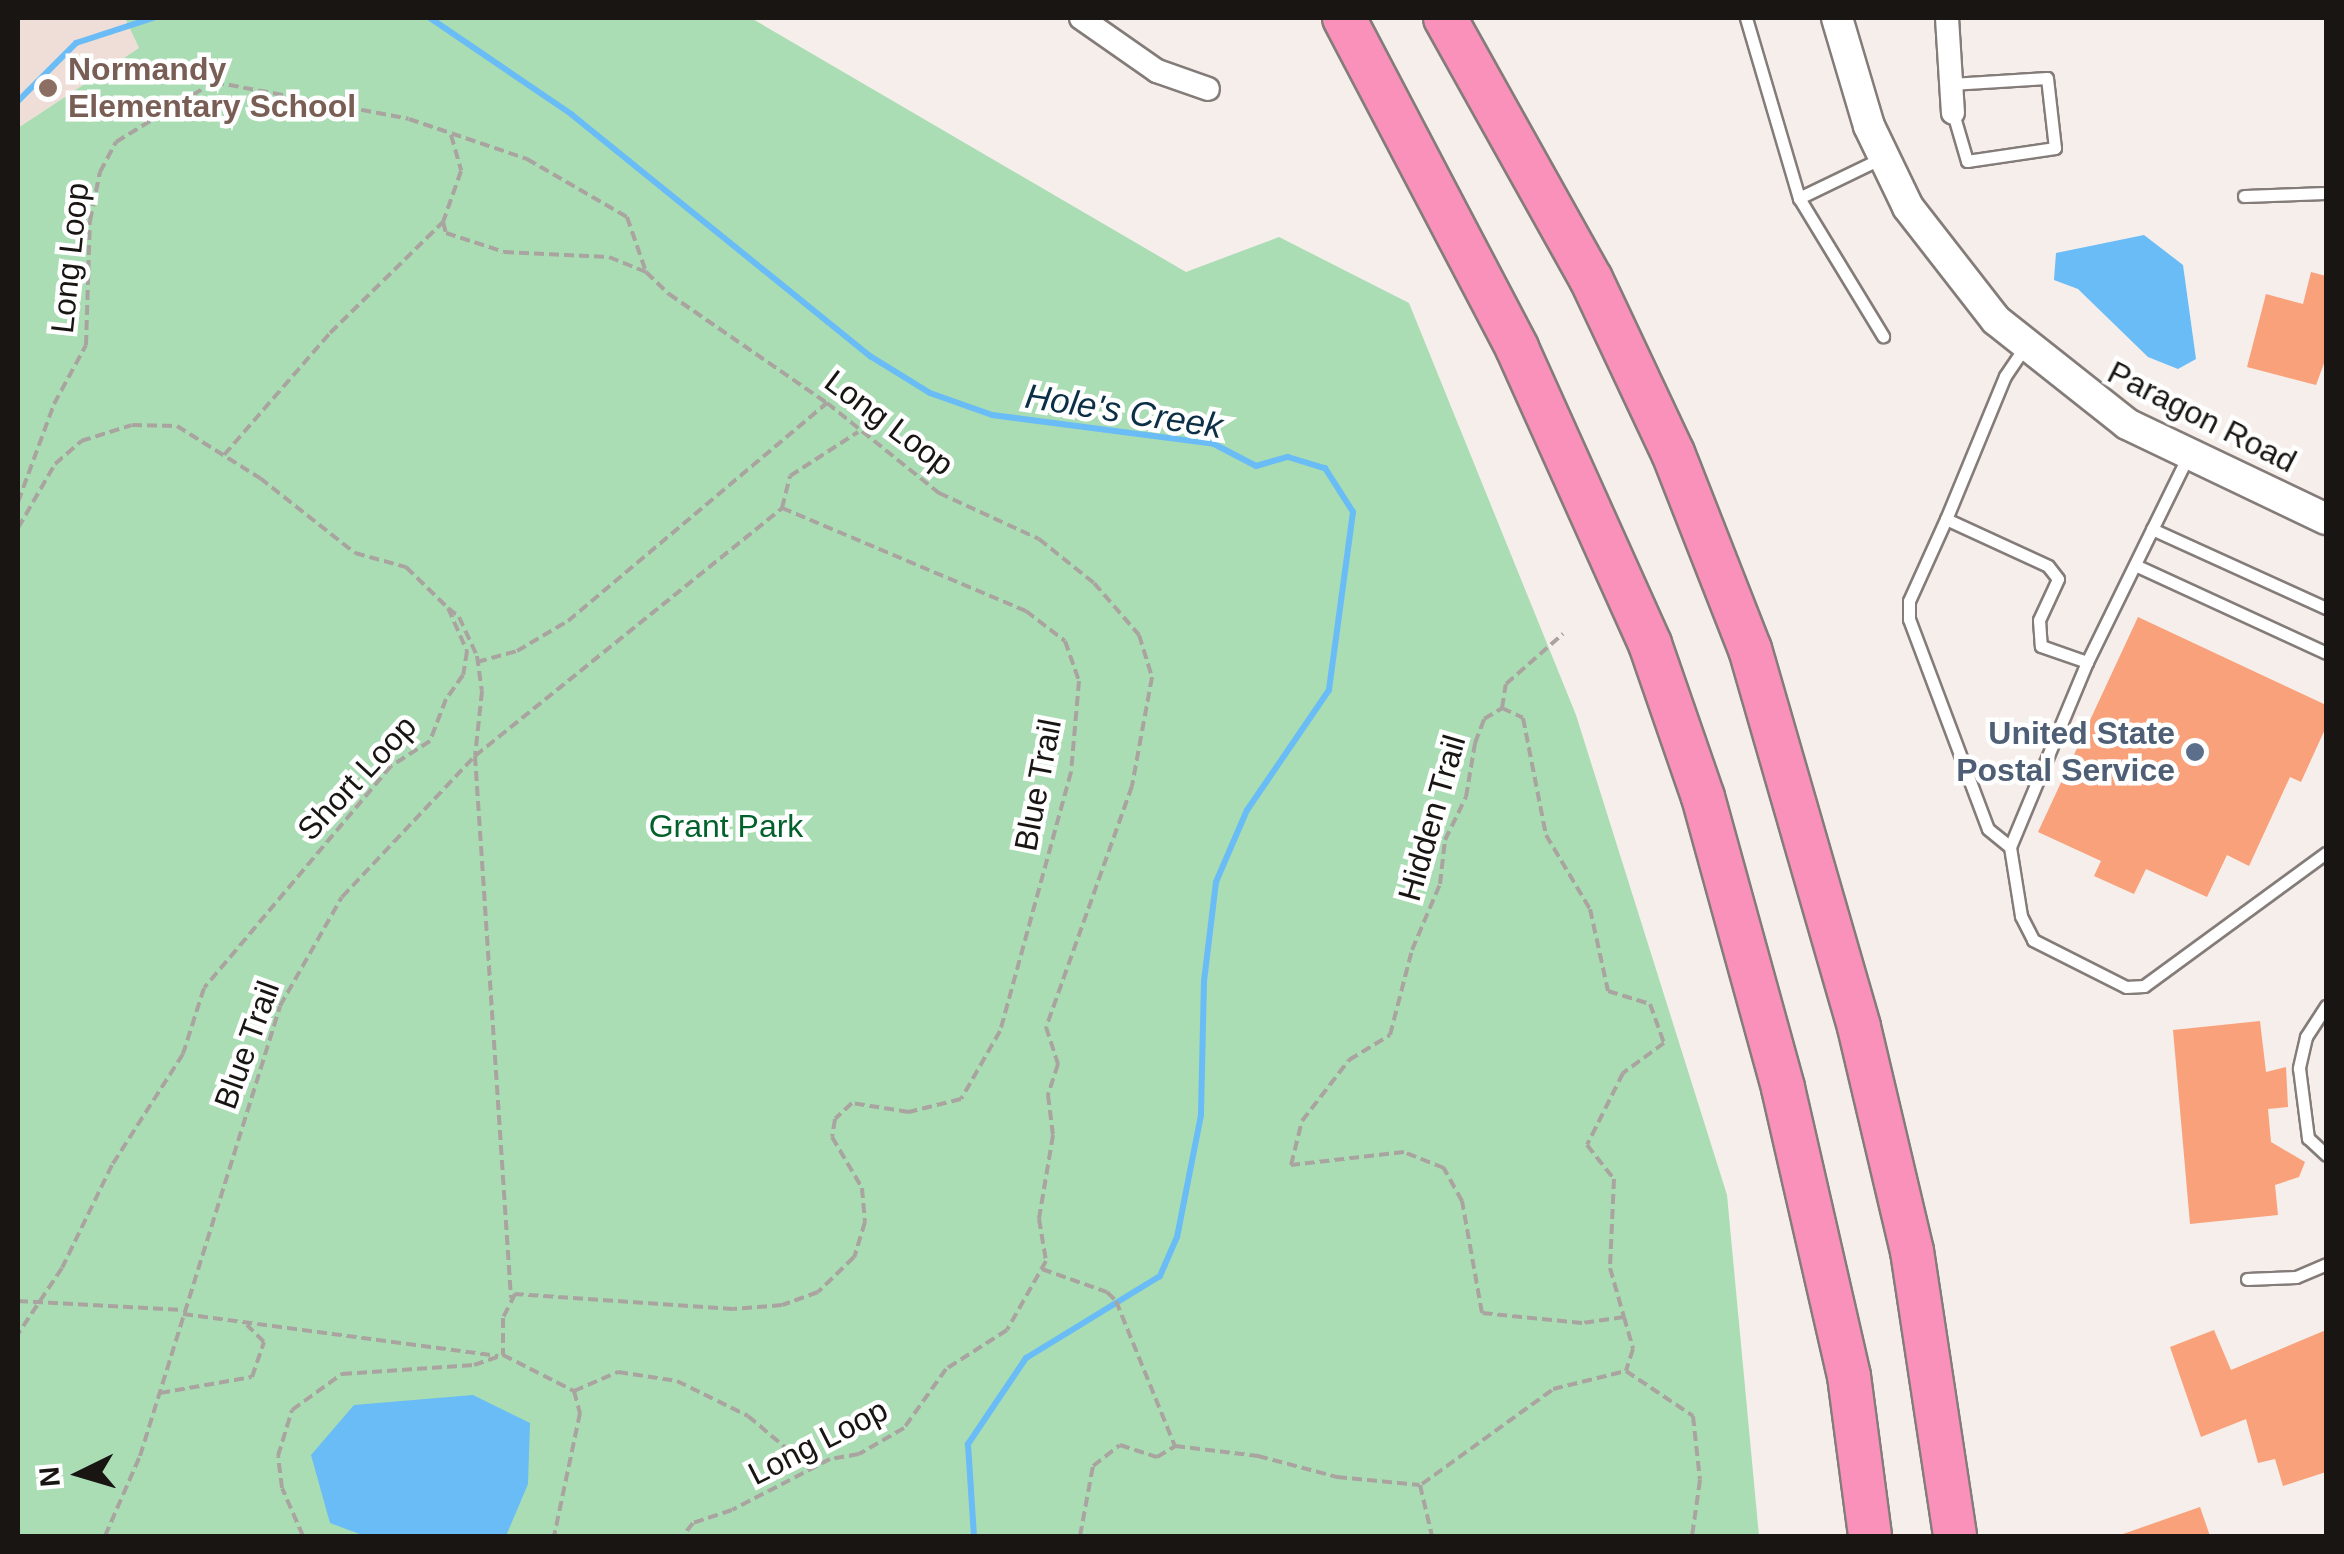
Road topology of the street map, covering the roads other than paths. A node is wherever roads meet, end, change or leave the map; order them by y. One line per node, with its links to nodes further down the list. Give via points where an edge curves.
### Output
1 (1081, 18): 8 (street, via 1157,70)
2 (1344, 18): 30 (highway, via 1516,348 1650,644 1703,797 1783,1088 1849,1376)
3 (1445, 18): 31 (highway, via 1592,279 1673,454 1750,650 1821,886 1907,1232)
4 (1746, 18): 13 (lane)
5 (1838, 18): 10 (street, Paragon Road, via 1854,86)
6 (1947, 18): 7 (street)
7 (1951, 84): 9 (street); 9 (lane, via 2047,78 2054,148 1967,160)
8 (1208, 89)
9 (1953, 113)
10 (1884, 157): 13 (lane); 15 (street, Paragon Road, via 1932,244)
11 (2326, 193): 12 (lane)
12 (2244, 196)
13 (1799, 198): 14 (lane)
14 (1882, 336)
15 (2024, 348): 16 (street, Paragon Road, via 2127,424); 18 (lane, via 2005,376)
16 (2189, 455): 17 (street, Paragon Road); 19 (lane)
17 (2326, 519)
18 (1946, 520): 23 (lane, via 2048,566 2058,578 2039,620 2041,646); 24 (lane, via 1909,601 1909,619 1988,829)
19 (2152, 530): 20 (lane); 21 (lane)
20 (2134, 566): 22 (lane); 23 (lane)
21 (2326, 608)
22 (2326, 653)
23 (2087, 662): 24 (lane)
24 (2010, 848): 25 (lane, via 2021,916 2033,940 2126,988 2144,986)
25 (2326, 853)
26 (2326, 1006): 27 (lane, via 2306,1038 2300,1068 2308,1138)
27 (2326, 1155)
28 (2326, 1264): 29 (lane, via 2296,1277)
29 (2246, 1279)
30 (1870, 1536)
31 (1956, 1536)

